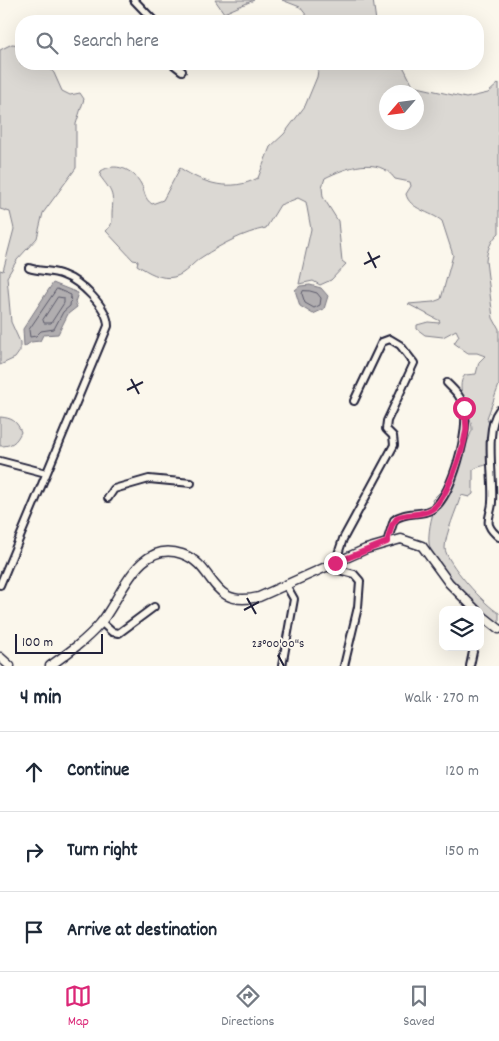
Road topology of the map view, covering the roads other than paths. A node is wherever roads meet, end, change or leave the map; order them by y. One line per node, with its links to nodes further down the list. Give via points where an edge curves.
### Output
1 (134, 0): 2 (street)
2 (148, 15)
3 (29, 268): 8 (street, via 60,274 74,281 100,307 108,321)
4 (446, 383): 12 (street, via 462,403 466,420 448,487 439,504 430,511 405,514 394,520)
5 (354, 401): 13 (street, via 382,342 390,339 400,345 414,363 387,421 386,429 393,436 394,445 343,539)
6 (499, 410): 11 (street, via 492,425 493,488 489,525)
7 (0, 461): 8 (street)
8 (46, 473): 16 (street)
9 (192, 483): 10 (street, via 149,479 114,489)
10 (108, 498)
11 (499, 537)
12 (387, 542): 13 (main road); 17 (main road, via 401,539 422,546 449,583)
13 (335, 563): 14 (main road)
14 (327, 566): 15 (main road); 27 (street, via 354,574 360,581 358,607)
15 (286, 584): 20 (main road, via 259,597 236,599 224,594 190,558 174,552 160,553 134,571); 26 (street, via 294,600)
16 (0, 585)
17 (472, 606)
18 (154, 607): 20 (street, via 119,633 112,632)
19 (484, 618): 21 (main road)
20 (102, 622): 25 (main road, via 77,648)
21 (499, 629)
22 (473, 651): 28 (street)
23 (0, 656): 24 (main road)
24 (10, 666)
25 (50, 666)
26 (282, 666)
27 (344, 666)
28 (470, 666)

